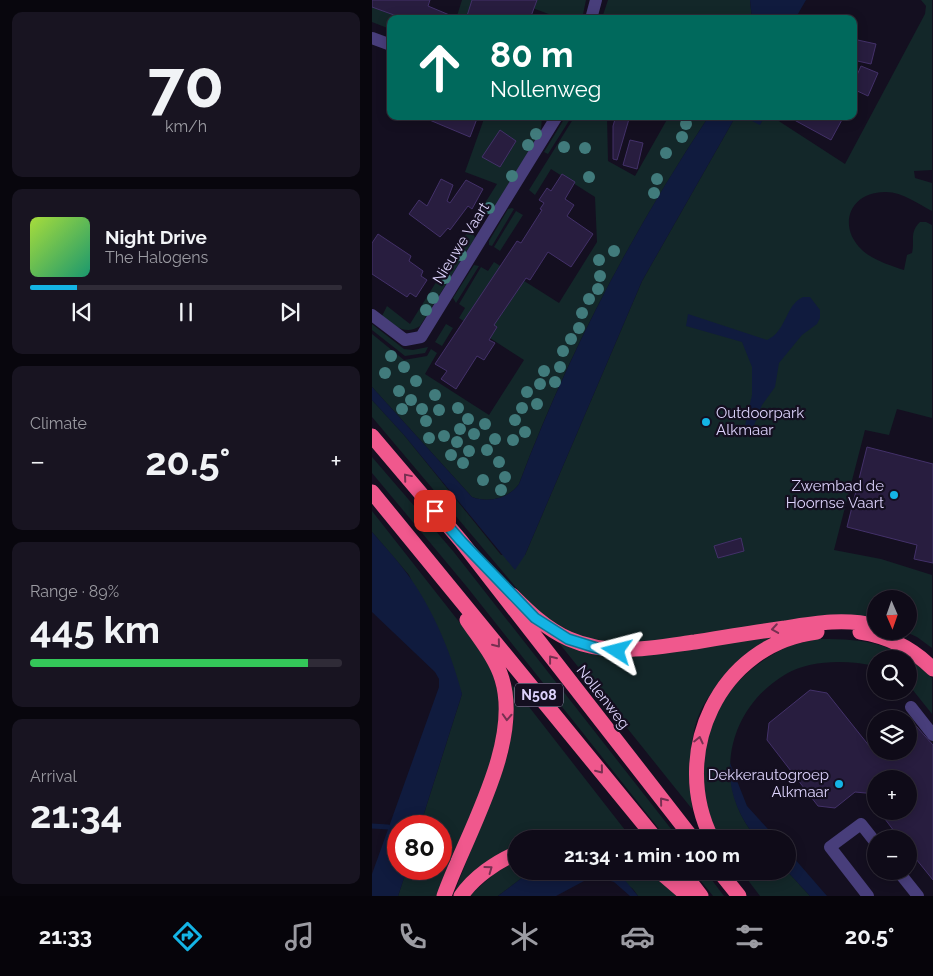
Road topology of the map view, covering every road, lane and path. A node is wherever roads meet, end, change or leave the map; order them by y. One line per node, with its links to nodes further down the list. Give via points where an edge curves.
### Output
1 (596, 0): 2 (street)
2 (592, 15)
3 (372, 38): 4 (street)
4 (387, 44)
5 (555, 120): 6 (street, Nieuwe Vaart, via 421,337 405,340)
6 (372, 315)
7 (372, 436): 9 (highway, Nollenweg / N508, one-way to 7)
8 (372, 492): 10 (highway, N508)
9 (461, 541): 11 (highway, one-way to 9, via 818,623 652,648 600,649 568,639 535,618); 18 (highway, Nollenweg / N508, one-way to 9)
10 (422, 552): 17 (highway, N508, one-way to 17); 27 (highway, one-way to 27, via 495,662 502,677 507,710 506,735 499,759)
11 (867, 625)
12 (911, 640): 13 (highway)
13 (932, 655)
14 (932, 668): 19 (highway, one-way to 14, via 699,803 696,774 699,739 720,692 750,661 794,638 811,633 846,631 888,640 915,654)
15 (911, 707): 16 (street)
16 (932, 735)
17 (649, 830)
18 (686, 830)
19 (709, 830)
20 (867, 832): 32 (street, via 861,824 830,847)
21 (508, 858): 28 (highway, one-way to 21, via 479,876)
22 (669, 880): 29 (highway)
23 (689, 880): 30 (highway)
24 (727, 880): 31 (highway)
25 (732, 880): 31 (highway)
26 (905, 880): 33 (street)
27 (444, 896)
28 (460, 896)
29 (688, 896)
30 (701, 896)
31 (740, 896)
32 (868, 896)
33 (918, 896)

